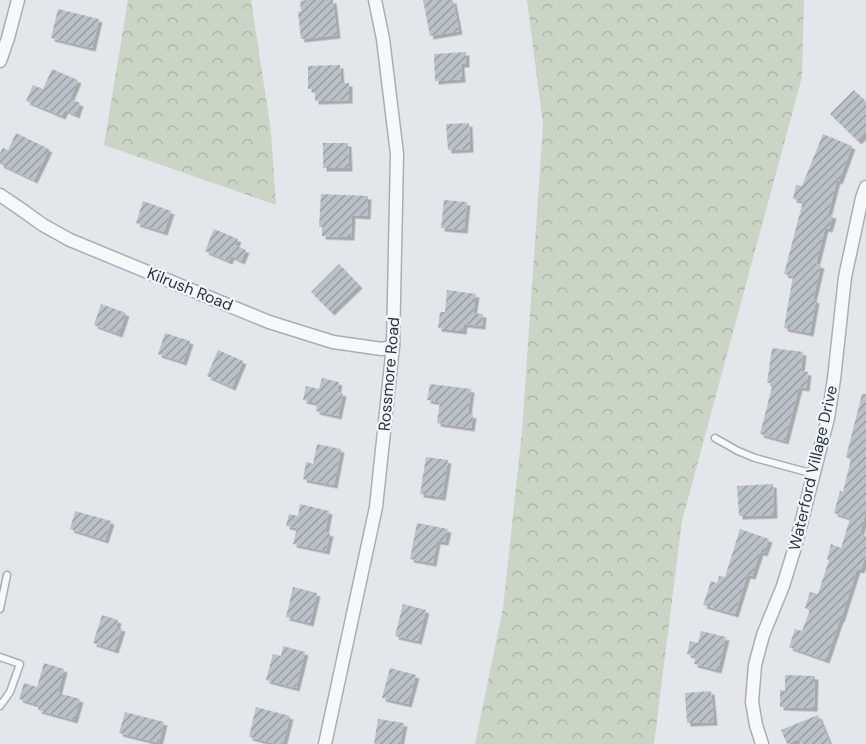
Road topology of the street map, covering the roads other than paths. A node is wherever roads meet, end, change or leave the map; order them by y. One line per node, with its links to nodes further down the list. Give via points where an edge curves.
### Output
1 (18, 0): 3 (street)
2 (375, 0): 6 (street, Rossmore Road, via 397,154)
3 (0, 61)
4 (866, 187): 8 (street, Waterford Village Drive, via 845,277 828,418)
5 (0, 195): 6 (street, Kilrush Road, via 70,240 269,322 333,342)
6 (393, 346): 13 (street, Rossmore Road, via 376,507)
7 (715, 438): 8 (lane, via 738,452)
8 (814, 474): 14 (street, Waterford Village Drive, via 783,586 755,665 752,702)
9 (7, 575): 10 (lane)
10 (0, 609)
11 (0, 657): 12 (lane, via 20,664 10,692)
12 (0, 706)
13 (325, 744)
14 (762, 744)

